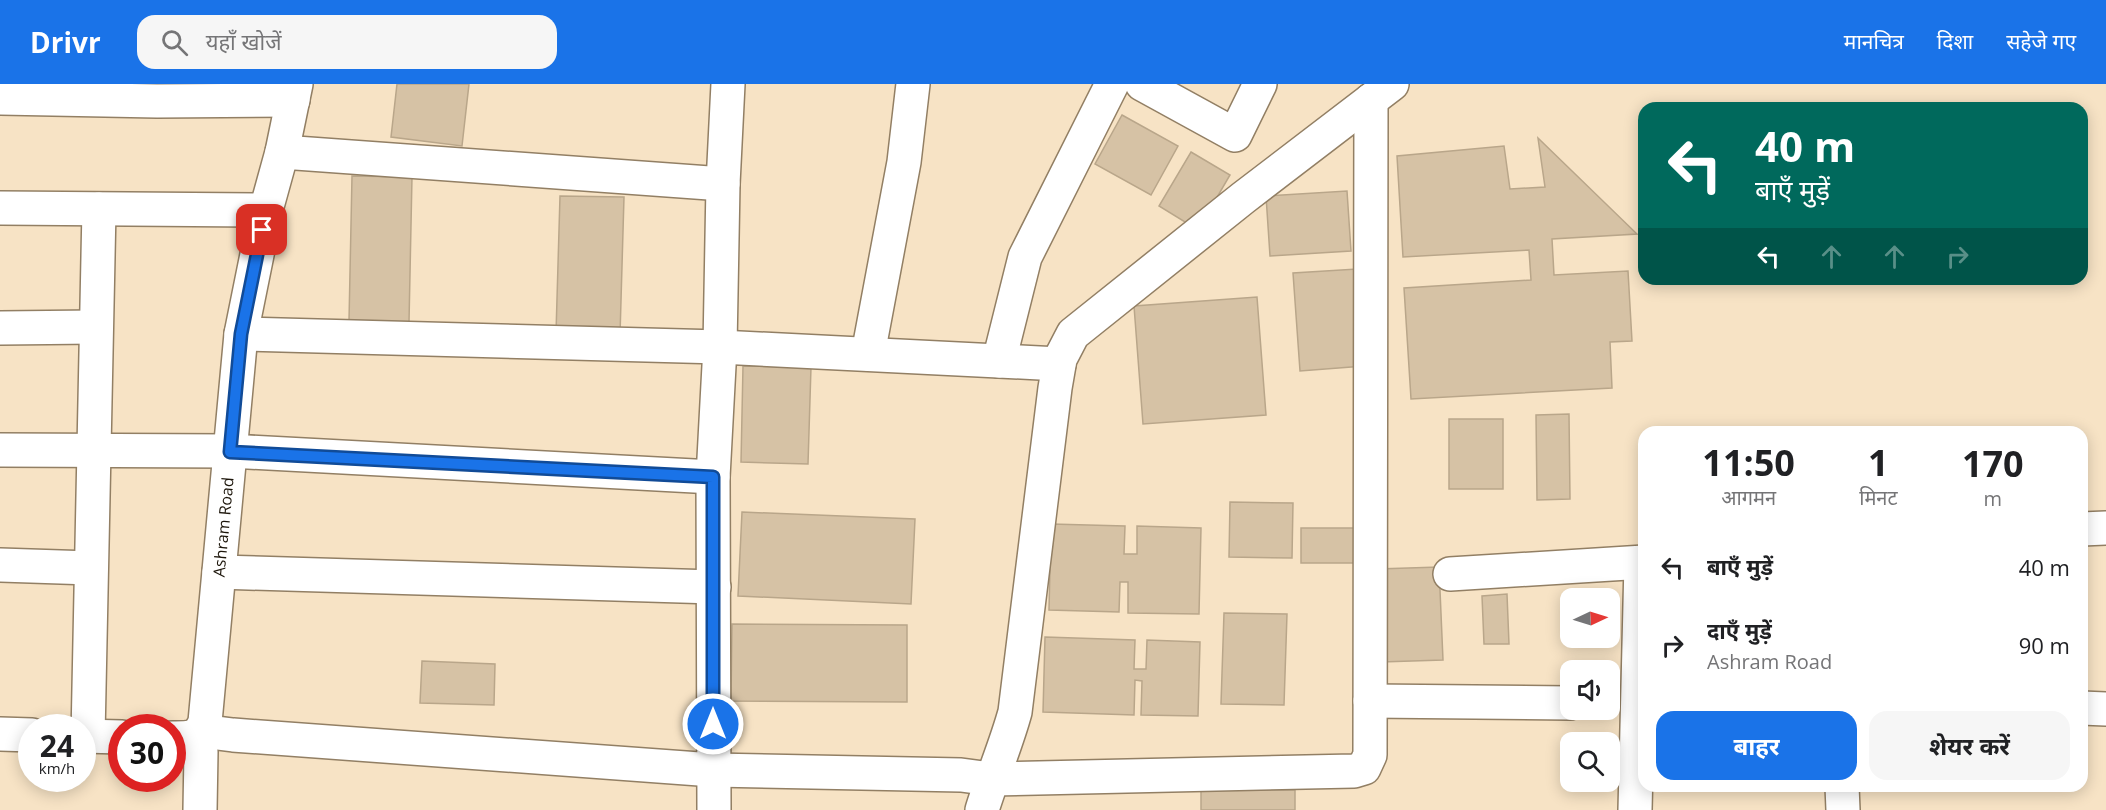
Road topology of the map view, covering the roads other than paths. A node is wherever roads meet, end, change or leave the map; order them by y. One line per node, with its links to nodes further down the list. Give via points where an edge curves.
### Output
1 (728, 84): 11 (street)
2 (913, 84): 19 (street, via 904,162)
3 (1112, 84): 20 (street, via 1025,257)
4 (1142, 84): 5 (street, via 1235,135)
5 (1260, 84)
6 (155, 92): 7 (street, via 166,101); 9 (street)
7 (294, 92): 10 (street, Ashram Road)
8 (1381, 92): 21 (street, via 1073,334); 35 (street)
9 (0, 98)
10 (282, 153): 11 (street); 14 (street, Ashram Road)
11 (723, 184): 18 (street)
12 (0, 208): 13 (street)
13 (99, 209): 14 (street); 15 (street)
14 (266, 210): 17 (street, Ashram Road)
15 (96, 327): 16 (street); 23 (street)
16 (0, 328)
17 (241, 334): 18 (street); 24 (street, Ashram Road)
18 (720, 348): 19 (street); 25 (street)
19 (868, 354): 20 (street)
20 (999, 361): 21 (street)
21 (1059, 364): 45 (street, via 1015,712)
22 (0, 450): 23 (street)
23 (94, 451): 24 (street); 30 (street)
24 (230, 452): 25 (street); 31 (street, Ashram Road)
25 (713, 477): 33 (street)
26 (2106, 528): 27 (street)
27 (2088, 529)
28 (1638, 562): 32 (street)
29 (0, 565): 30 (street)
30 (92, 568): 40 (street)
31 (219, 572): 33 (street); 42 (street, Ashram Road, via 205,722)
32 (1450, 574)
33 (714, 587): 44 (street)
34 (1638, 614): 37 (street)
35 (1370, 700): 36 (street); 45 (street, via 1370,755 1364,768 1354,771)
36 (1560, 703)
37 (1631, 704): 50 (street)
38 (2088, 708): 39 (street)
39 (2106, 709)
40 (86, 714)
41 (0, 734): 43 (street)
42 (190, 734): 44 (street); 47 (street, Ashram Road, via 201,752)
43 (18, 735)
44 (713, 770): 45 (street, via 961,775); 48 (street)
45 (991, 779): 49 (street)
46 (1842, 792): 51 (street)
47 (200, 810)
48 (714, 810)
49 (982, 810)
50 (1635, 810)
51 (1843, 810)

